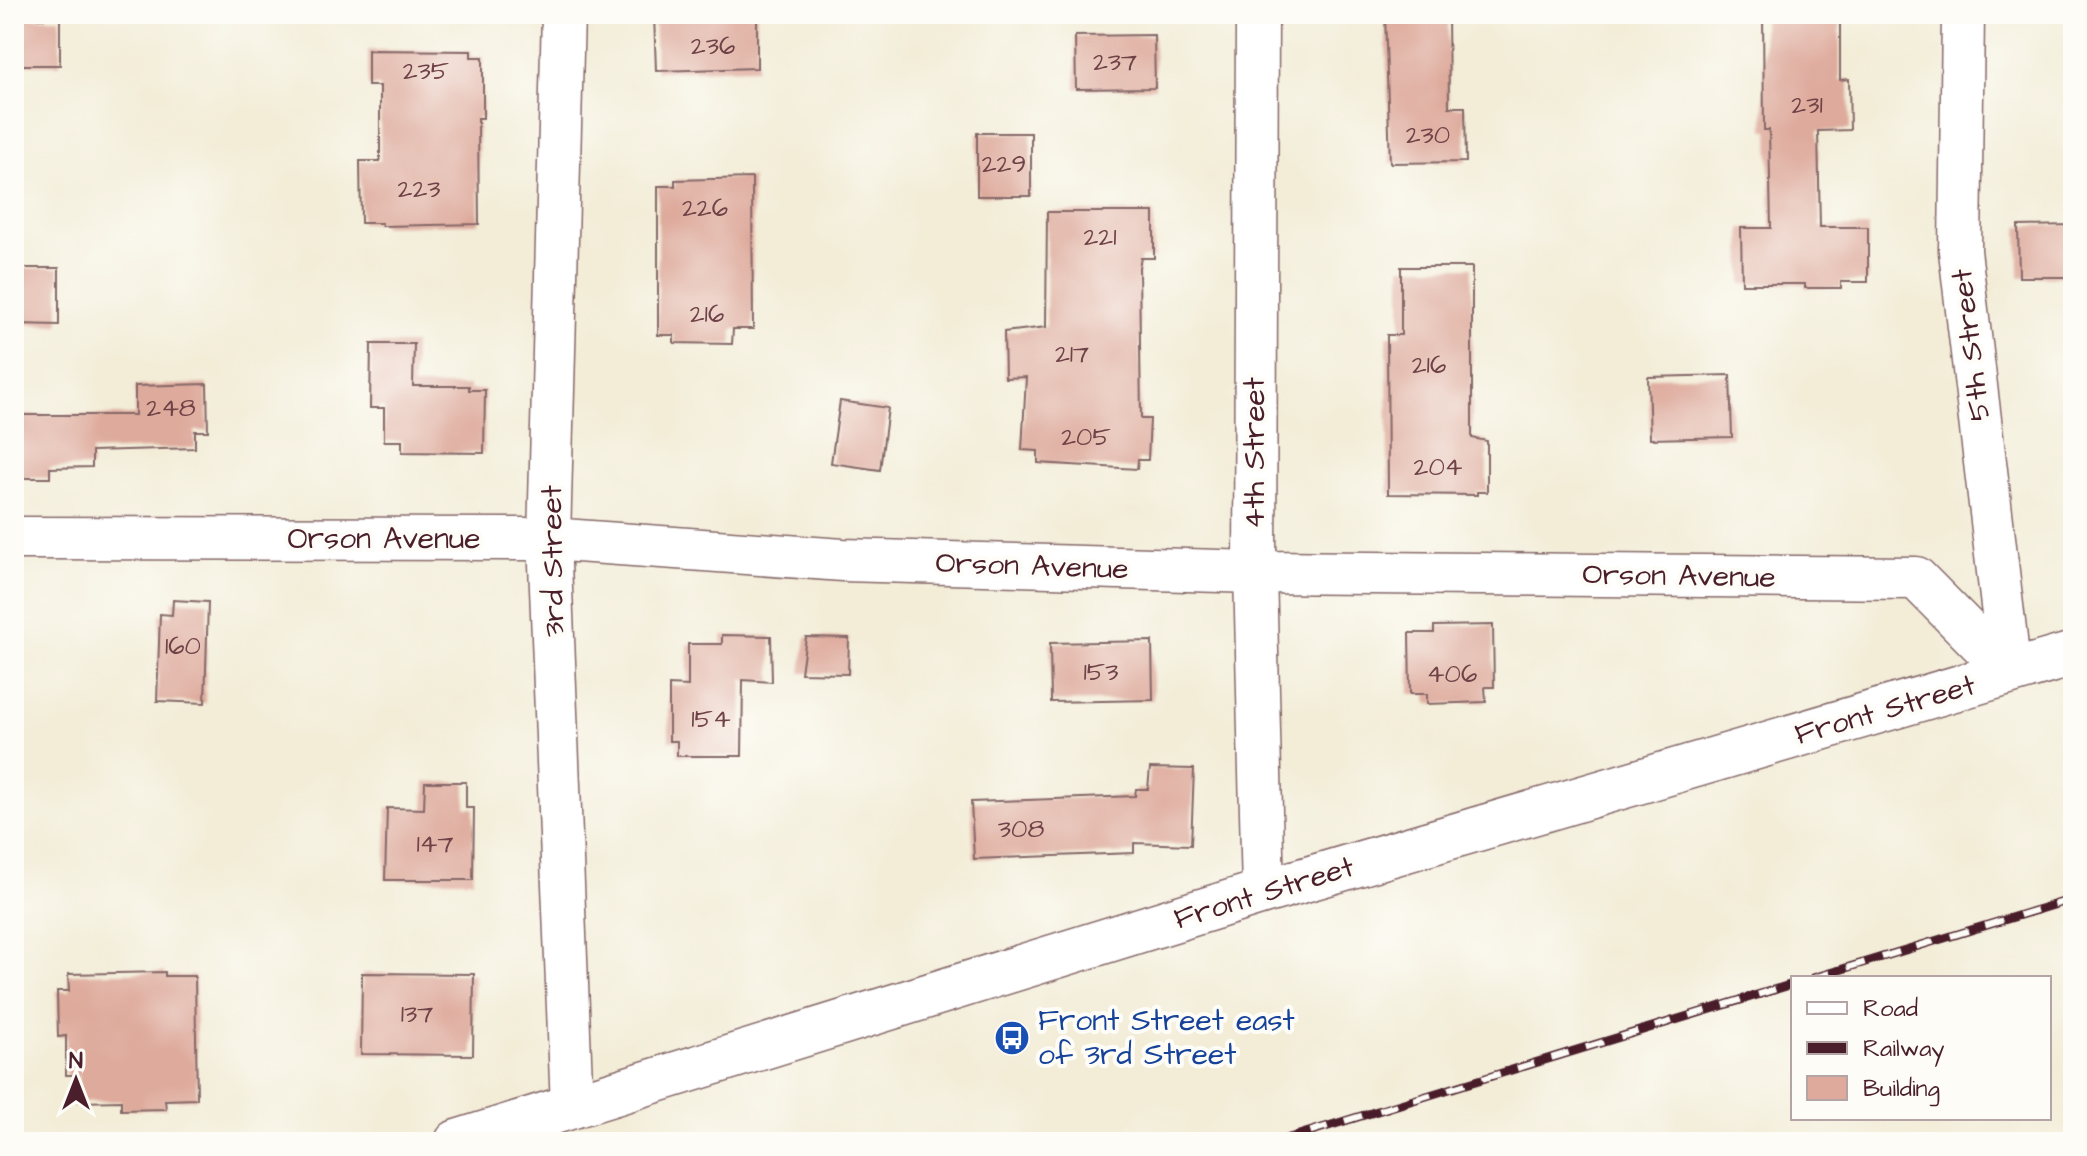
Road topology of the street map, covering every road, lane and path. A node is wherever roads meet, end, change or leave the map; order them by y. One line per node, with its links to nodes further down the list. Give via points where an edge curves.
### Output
1 (563, 14): 5 (street, 3rd Street)
2 (1257, 14): 6 (street, 4th Street)
3 (1963, 14): 8 (street, 5th Street, via 1960,251)
4 (14, 538): 5 (street, Orson Avenue)
5 (549, 539): 6 (street, Orson Avenue, via 843,560); 10 (street, 3rd Street)
6 (1255, 572): 8 (street, Orson Avenue, via 1916,578); 9 (street, 4th Street)
7 (2073, 654): 8 (street, Front Street)
8 (2010, 673): 9 (street, Front Street)
9 (1263, 892): 10 (street, Front Street)
10 (572, 1107): 11 (street, Front Street)
11 (457, 1142)

